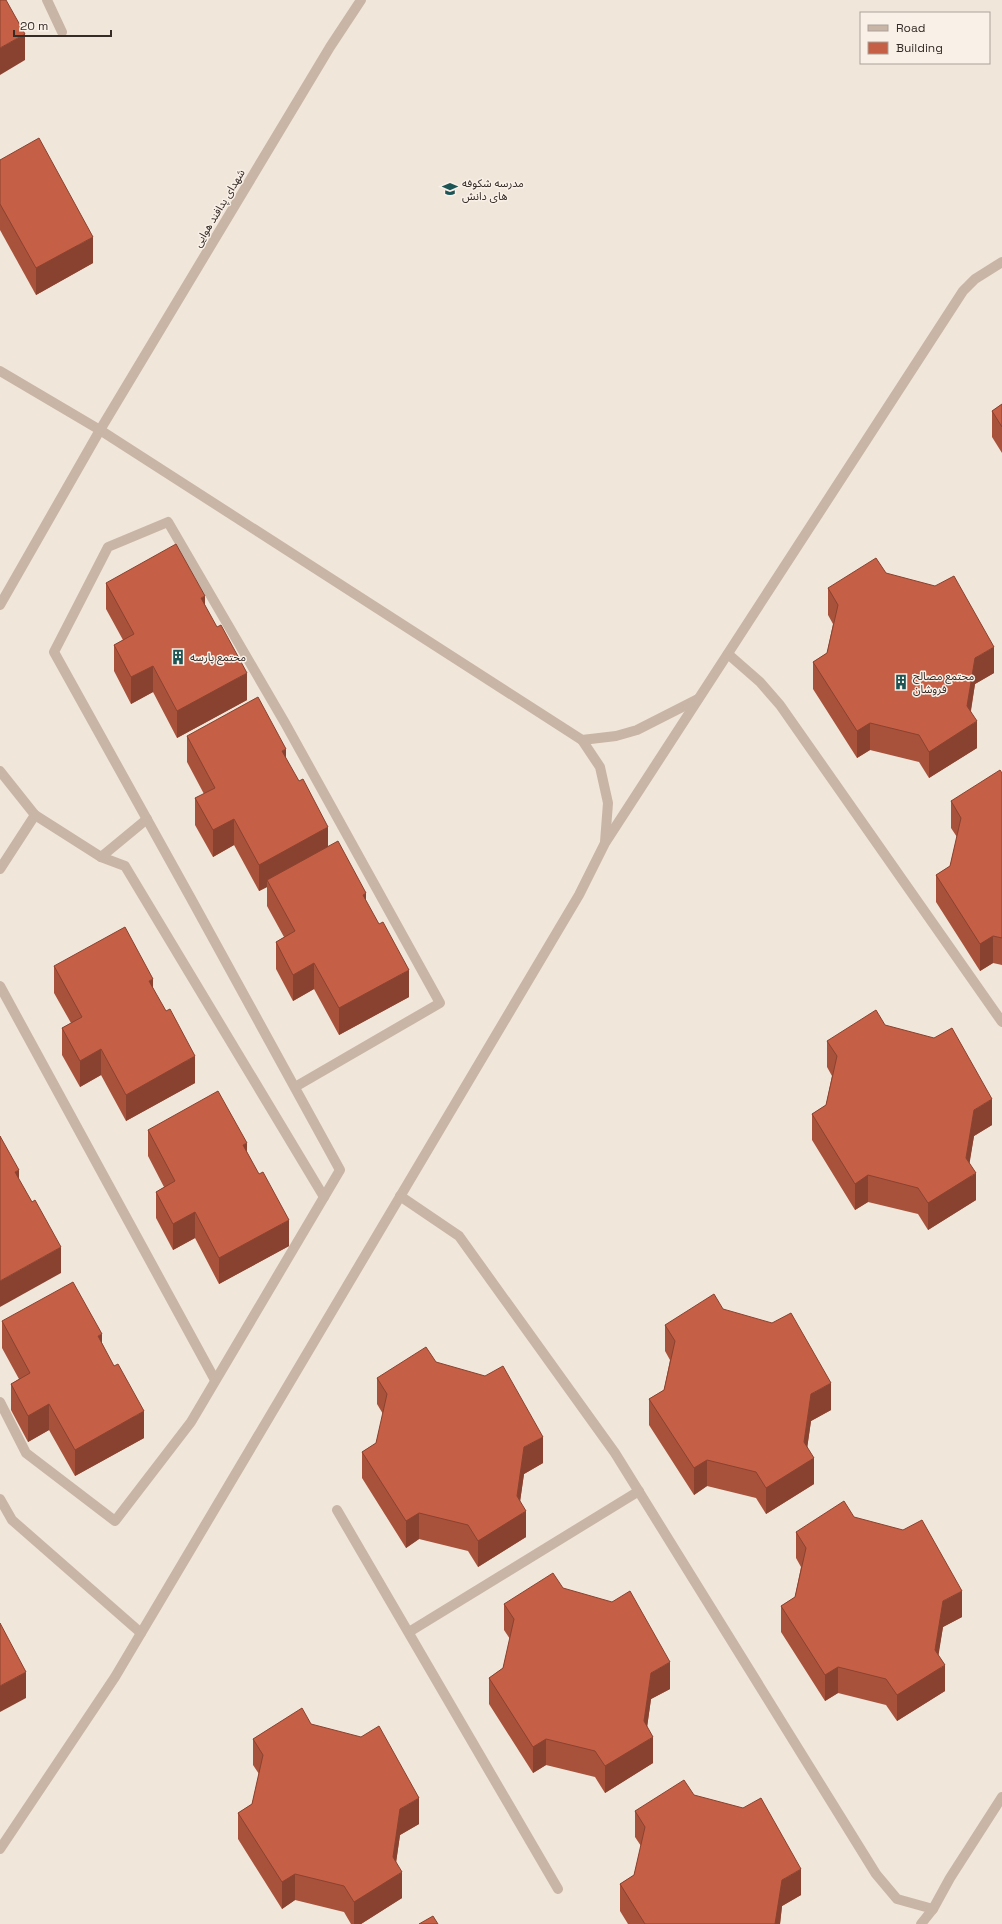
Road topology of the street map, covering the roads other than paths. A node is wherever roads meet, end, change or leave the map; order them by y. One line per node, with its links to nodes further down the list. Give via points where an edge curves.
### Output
1 (47, 0): 3 (street)
2 (361, 0): 6 (street, شهدای پدافند هوایی, via 330,47)
3 (62, 32)
4 (1002, 262): 8 (street, via 975,279 963,291)
5 (0, 371): 6 (street)
6 (100, 430): 7 (street, شهدای پدافند هوایی); 10 (street)
7 (0, 605)
8 (728, 654): 9 (street); 18 (street, via 760,682 780,705)
9 (699, 699): 10 (street, via 637,730 616,736); 14 (street)
10 (582, 740): 14 (street, via 600,767 608,803)
11 (0, 771): 12 (street)
12 (34, 815): 15 (street); 16 (street)
13 (147, 820): 15 (street); 19 (street); 19 (street, via 54,652 108,547 168,522 285,723 440,1003)
14 (605, 843): 20 (street, via 579,895)
15 (101, 857): 21 (street, via 125,866)
16 (0, 869)
17 (0, 986): 22 (street)
18 (1002, 1022)
19 (295, 1087): 21 (street, via 340,1170)
20 (400, 1196): 24 (street, via 460,1236 615,1453); 28 (street)
21 (324, 1197): 22 (street)
22 (215, 1380): 23 (street, via 190,1422 115,1521 26,1454)
23 (0, 1402)
24 (639, 1491): 27 (street); 32 (street, via 876,1874 897,1899)
25 (0, 1499): 28 (street, via 12,1520)
26 (337, 1510): 27 (street)
27 (409, 1632): 31 (street)
28 (141, 1633): 30 (street, via 115,1677)
29 (1002, 1797): 32 (street)
30 (0, 1849)
31 (558, 1889)
32 (932, 1909): 33 (street)
33 (921, 1924)

